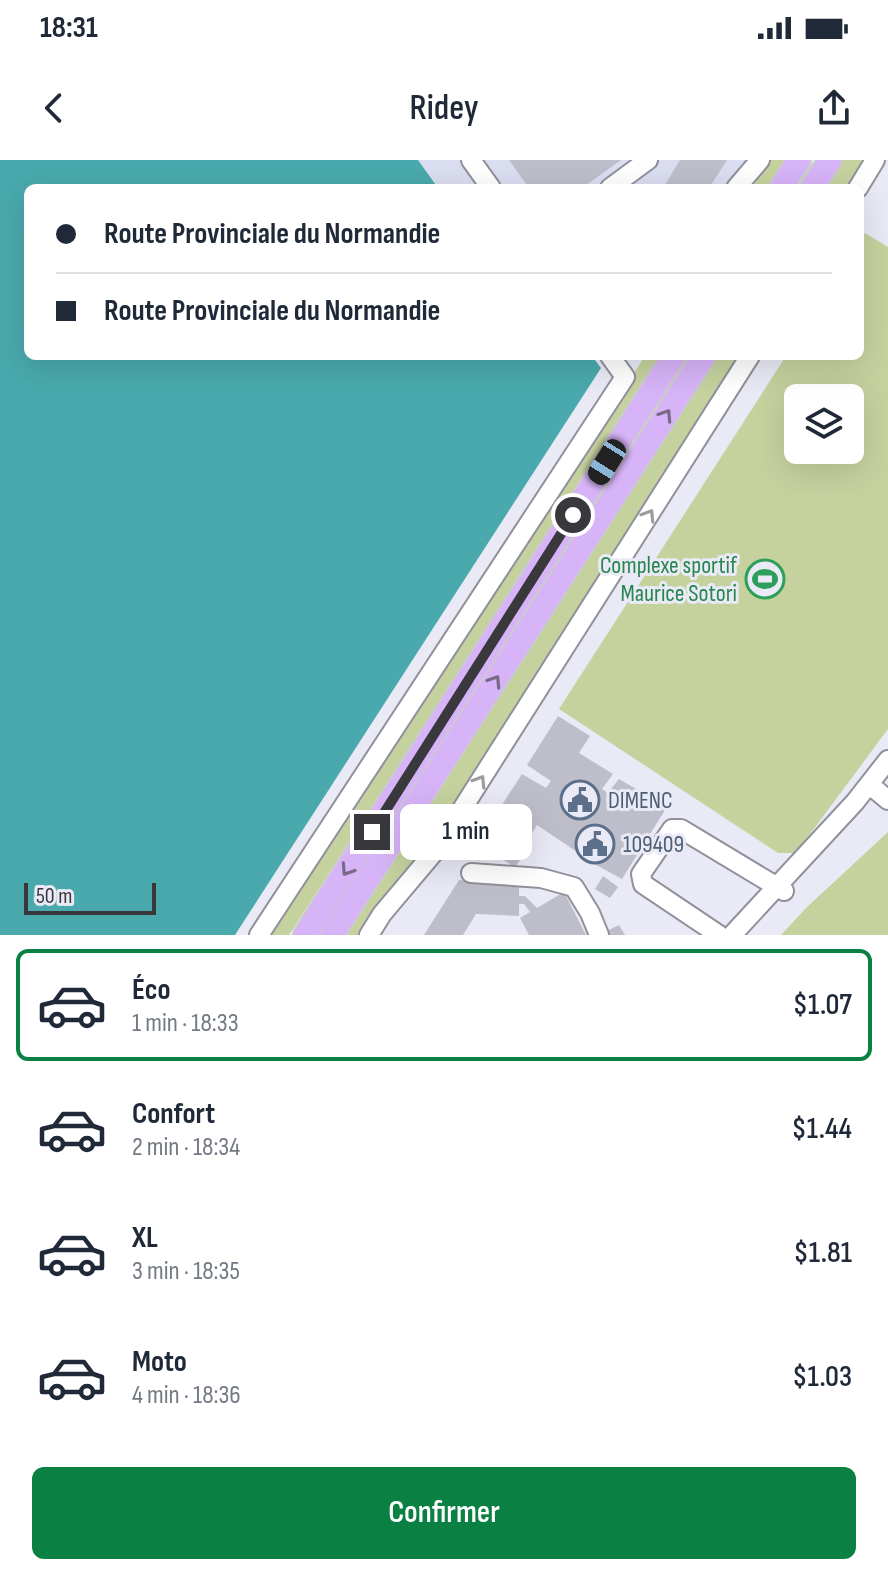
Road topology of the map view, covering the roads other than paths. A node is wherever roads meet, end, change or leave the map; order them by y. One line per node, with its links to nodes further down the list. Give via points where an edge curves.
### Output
1 (471, 160): 7 (street)
2 (648, 160): 8 (street)
3 (799, 160): 10 (main road)
4 (830, 160): 11 (main road)
5 (875, 160): 12 (street)
6 (754, 162): 9 (street)
7 (488, 184)
8 (615, 184)
9 (739, 184)
10 (784, 184)
11 (815, 184)
12 (860, 184)
13 (613, 360): 22 (street, via 625,377)
14 (671, 360): 23 (main road, one-way to 23)
15 (701, 360): 24 (main road, one-way to 15)
16 (747, 360): 25 (street, one-way to 16, via 436,850)
17 (888, 760): 21 (street)
18 (888, 774): 19 (street)
19 (882, 795): 21 (street)
20 (471, 873): 26 (street, via 541,878 574,887)
21 (781, 889): 27 (street, via 681,829 672,829 641,874 643,884); 28 (street); 29 (street)
22 (259, 935)
23 (305, 935)
24 (332, 935)
25 (369, 935)
26 (599, 935)
27 (719, 935)
28 (732, 935)
29 (743, 935)

